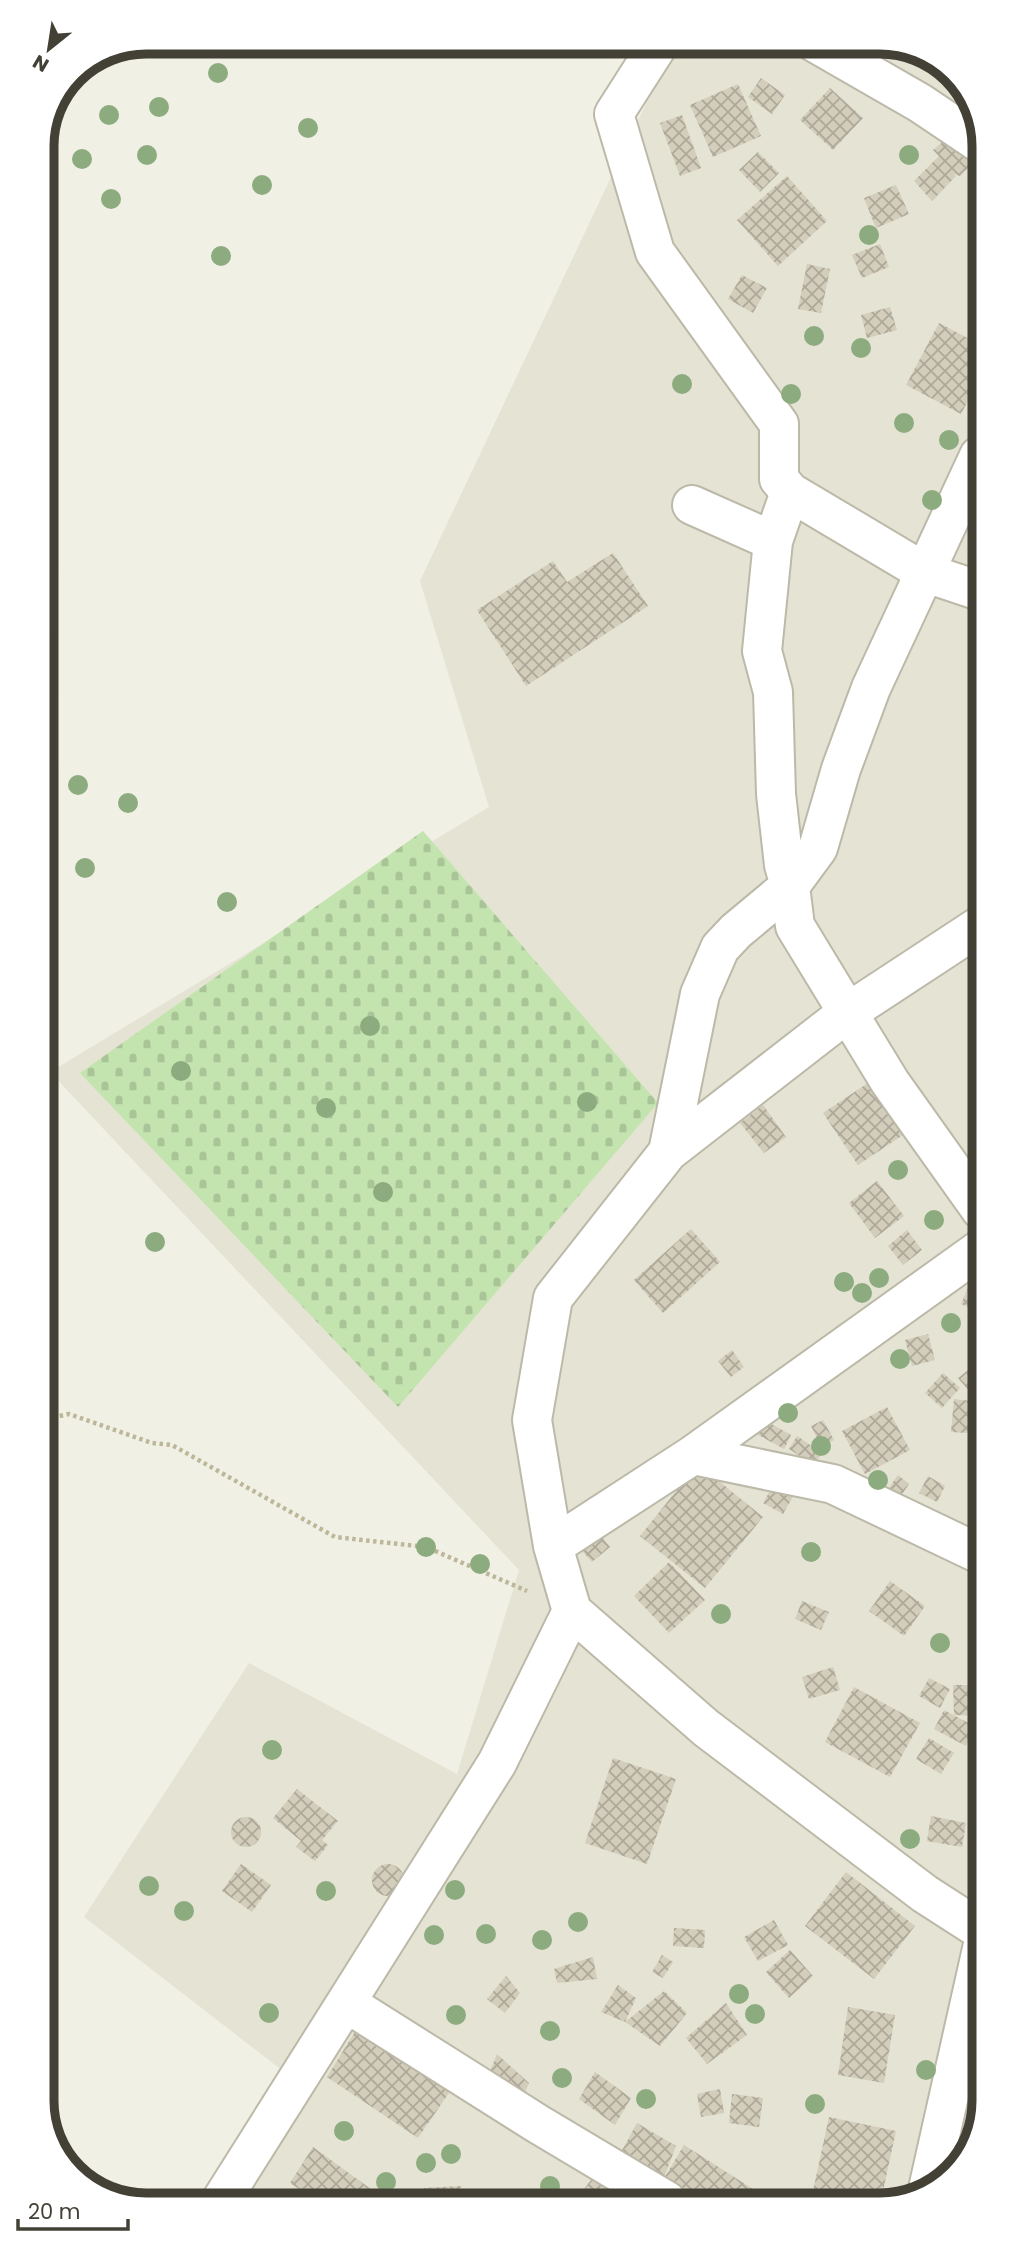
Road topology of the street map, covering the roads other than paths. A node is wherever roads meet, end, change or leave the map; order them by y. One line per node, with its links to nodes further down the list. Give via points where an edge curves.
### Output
1 (652, 54): 5 (street, via 614,114 655,252 779,424 779,479)
2 (835, 54): 3 (street)
3 (971, 137)
4 (972, 471): 8 (street)
5 (790, 492): 7 (street); 8 (street)
6 (692, 505): 7 (street)
7 (773, 541): 10 (street, via 762,652 773,692 776,794)
8 (926, 573): 9 (street); 10 (street, via 871,688 818,848)
9 (972, 588)
10 (790, 887): 12 (street, via 795,926); 13 (street, via 719,948 701,994)
11 (972, 931): 12 (street)
12 (847, 1013): 13 (street); 14 (street)
13 (668, 1152): 17 (street, via 553,1298 532,1420)
14 (972, 1197)
15 (972, 1255): 16 (street)
16 (693, 1455): 17 (street); 18 (street, via 833,1484)
17 (554, 1546): 19 (street)
18 (972, 1546)
19 (572, 1611): 20 (street, via 706,1728 925,1894); 22 (street, via 497,1763)
20 (972, 1924)
21 (972, 1993): 23 (street)
22 (348, 2004): 24 (street); 25 (street)
23 (931, 2177)
24 (226, 2193)
25 (654, 2193)

